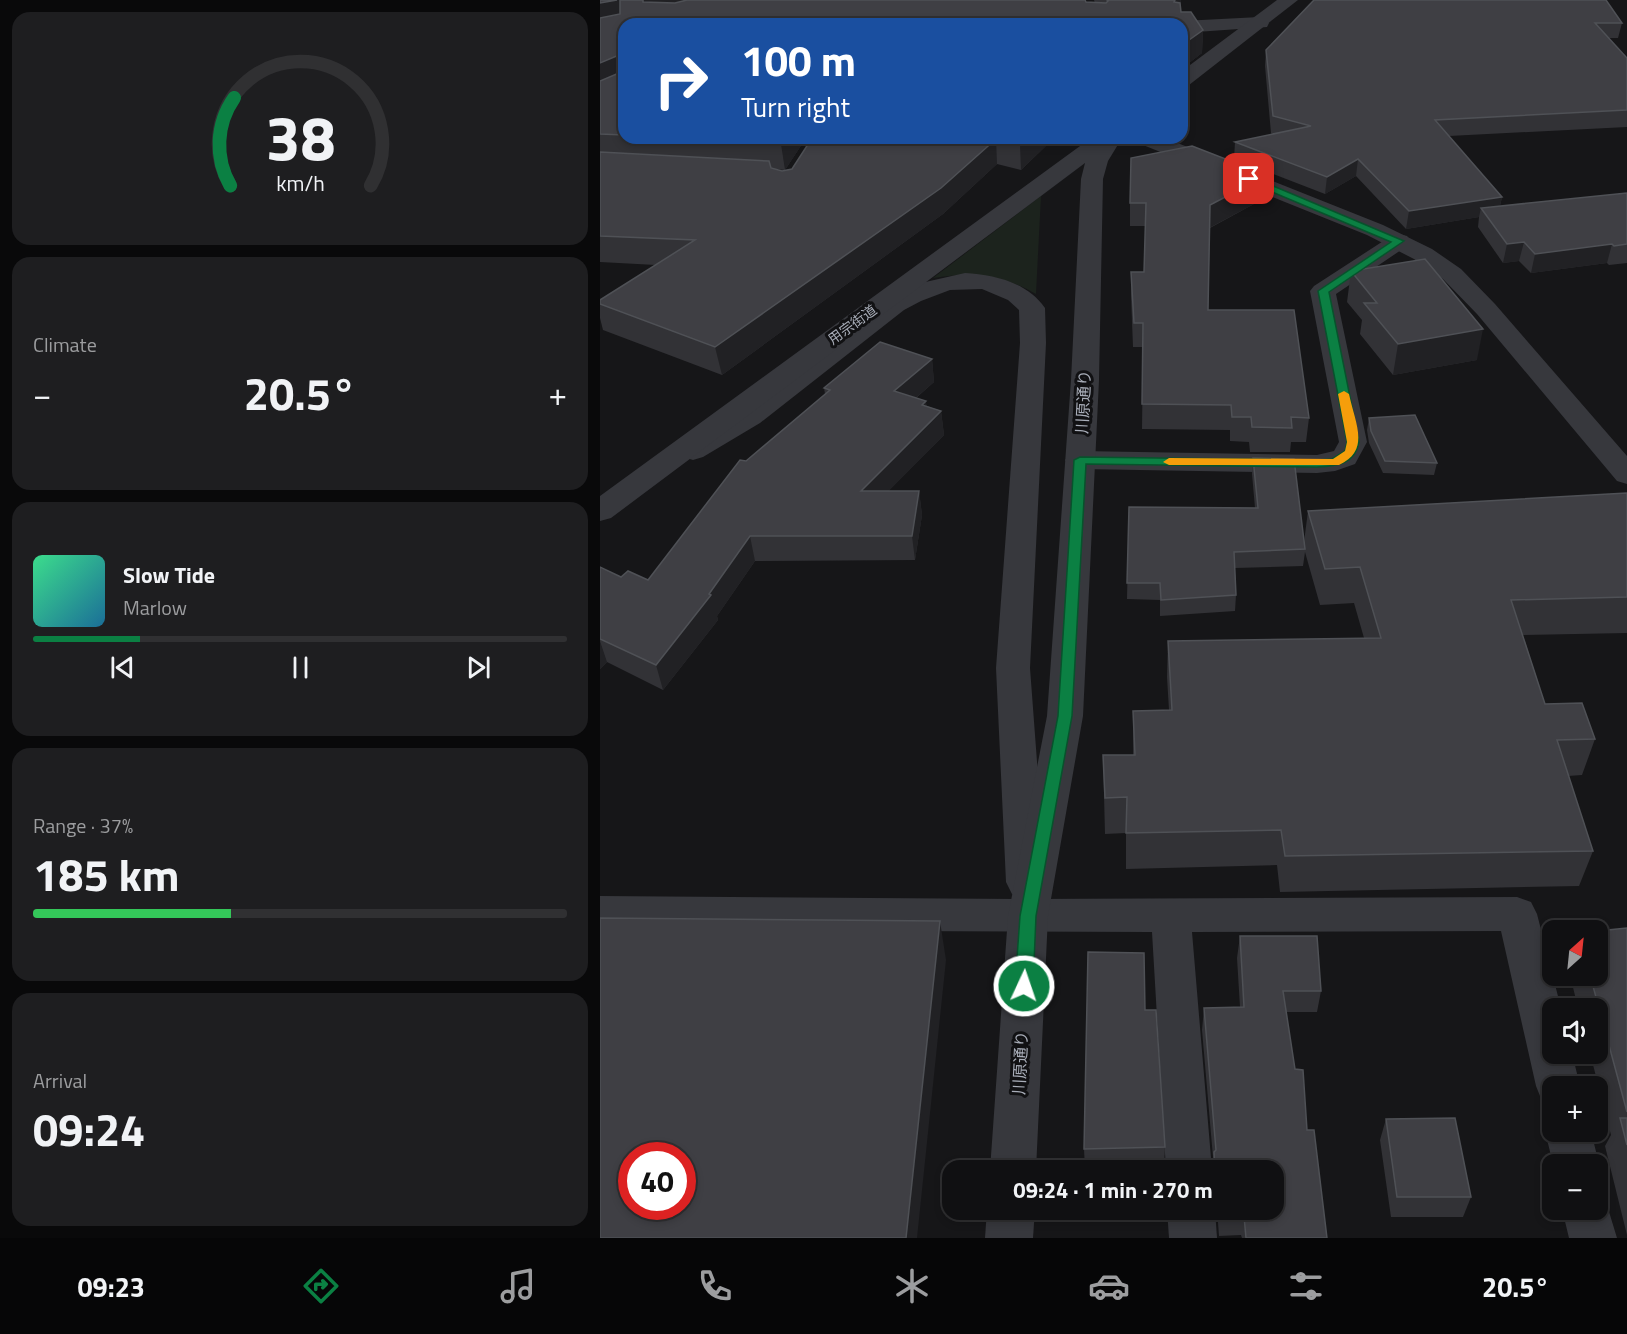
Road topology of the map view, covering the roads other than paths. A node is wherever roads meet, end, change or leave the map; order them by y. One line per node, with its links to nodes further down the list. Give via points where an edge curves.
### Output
1 (1289, 0): 2 (street)
2 (1260, 23): 3 (street, via 1222,17); 4 (street)
3 (1188, 26)
4 (1188, 77)
5 (1097, 144): 11 (street, 用宗街道)
6 (1108, 144): 9 (street, 川原通り, via 1092,179)
7 (1161, 144): 8 (street)
8 (1399, 241): 9 (street, via 1323,291 1353,442 1346,457 1335,463 1317,464); 10 (street, via 1452,274)
9 (1080, 460): 15 (street, 川原通り, via 1065,716)
10 (1627, 475)
11 (640, 481): 12 (street, 用宗街道); 15 (street, via 750,417 920,290 948,282 989,284 1007,289 1032,308 1013,668)
12 (600, 511)
13 (600, 913): 15 (street)
14 (1171, 915): 15 (street); 16 (street, via 1517,914); 18 (street)
15 (1028, 916): 17 (street, 川原通り)
16 (1556, 1076)
17 (1014, 1160)
18 (1188, 1160)
19 (1011, 1220): 22 (street)
20 (1192, 1220): 23 (street)
21 (1589, 1220): 24 (street)
22 (1010, 1238)
23 (1193, 1238)
24 (1593, 1238)

